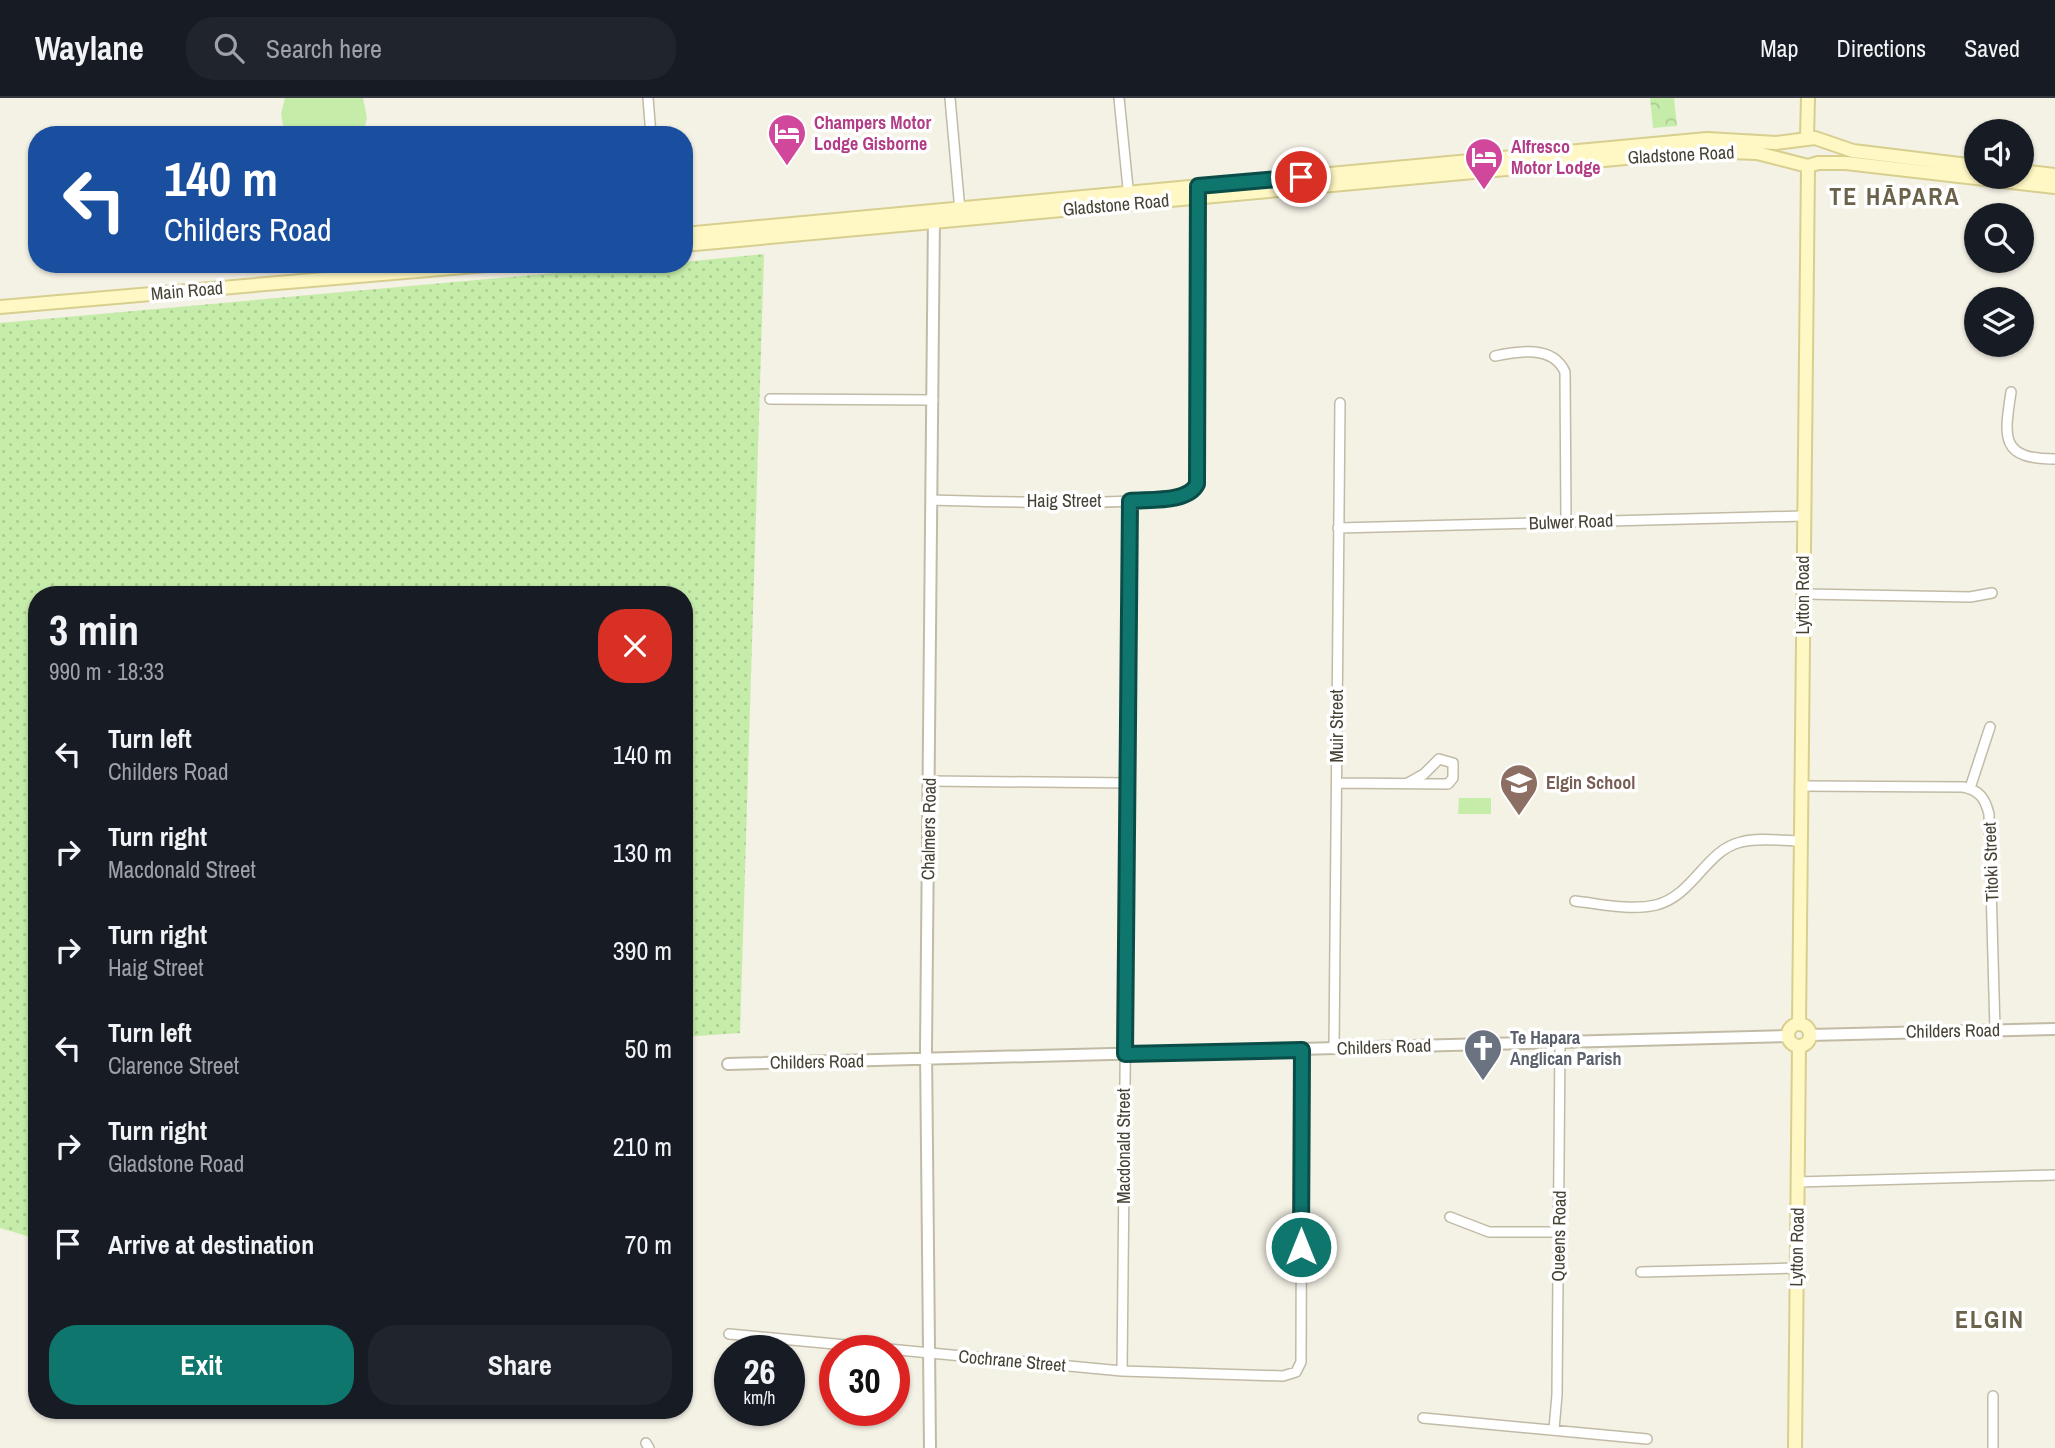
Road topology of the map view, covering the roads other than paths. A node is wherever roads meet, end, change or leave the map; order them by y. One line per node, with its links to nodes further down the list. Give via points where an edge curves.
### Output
1 (648, 98): 5 (street)
2 (950, 98): 14 (street)
3 (1119, 98): 13 (street)
4 (1808, 98): 6 (main road)
5 (650, 126)
6 (1808, 139): 7 (main road, via 1794,151); 7 (main road, via 1824,152); 8 (main road, Gladstone Road, via 1861,153); 12 (main road, Gladstone Road, via 1766,143 1707,139)
7 (1808, 164): 11 (main road, Gladstone Road); 12 (main road, Gladstone Road, via 1740,151 1701,151); 28 (main road, Lytton Road)
8 (1964, 165)
9 (2034, 173): 10 (main road)
10 (2055, 175)
11 (2055, 187)
12 (1199, 192): 13 (main road, Gladstone Road); 27 (street, Haig Street, via 1198,478 1194,490 1175,497)
13 (1129, 198): 14 (main road, Gladstone Road)
14 (961, 214): 15 (main road, Gladstone Road)
15 (934, 216): 16 (main road, Gladstone Road); 17 (main road, Gladstone Road); 23 (street, Chalmers Road)
16 (693, 233)
17 (693, 244)
18 (397, 273): 19 (main road, Main Road)
19 (0, 307)
20 (1494, 356): 29 (street, via 1544,353 1553,356 1565,372)
21 (2011, 392): 25 (street, via 2006,426 2012,448 2023,457)
22 (770, 399): 23 (street)
23 (933, 400): 26 (street, Chalmers Road)
24 (1340, 403): 30 (street, Muir Street)
25 (2055, 459)
26 (932, 500): 27 (street, Haig Street); 34 (street, Chalmers Road)
27 (1130, 501): 35 (street, Macdonald Street)
28 (1803, 516): 29 (street, Bulwer Road); 32 (main road, Lytton Road)
29 (1566, 522): 30 (street, Bulwer Road)
30 (1338, 528): 36 (street, Muir Street)
31 (1992, 593): 32 (street, via 1970,597)
32 (1803, 594): 38 (main road, Lytton Road)
33 (1990, 727): 39 (street)
34 (929, 781): 35 (street); 52 (street, Chalmers Road)
35 (1129, 783): 51 (street, Macdonald Street)
36 (1337, 783): 37 (street); 49 (street, Muir Street)
37 (1408, 783): 37 (street, via 1439,759 1453,763 1448,784)
38 (1801, 786): 39 (street); 40 (main road, Lytton Road)
39 (1970, 788): 44 (street, Titoki Street, via 1984,799 1989,814)
40 (1801, 841): 41 (street, via 1732,845 1679,894 1657,905); 42 (main road, Lytton Road)
41 (1575, 901)
42 (1799, 1024): 45 (main road); 46 (main road, via 1788,1029)
43 (2055, 1029): 44 (street, Childers Road)
44 (1996, 1030): 45 (street, Childers Road)
45 (1810, 1035): 48 (main road, via 1807,1043)
46 (1787, 1036): 47 (street, Childers Road); 48 (main road)
47 (1560, 1042): 49 (street, Childers Road); 57 (street, Queens Road)
48 (1799, 1046): 55 (main road, Lytton Road)
49 (1334, 1049): 50 (street, Childers Road)
50 (1302, 1050): 51 (street, Childers Road); 62 (street, Cochrane Street, via 1301,1362 1296,1372 1283,1376)
51 (1125, 1054): 52 (street, Childers Road); 62 (street, Macdonald Street)
52 (926, 1060): 53 (street, Childers Road); 61 (street, Chalmers Road)
53 (728, 1064)
54 (2055, 1175): 55 (street)
55 (1797, 1182): 58 (main road, Lytton Road)
56 (1450, 1217): 57 (street, via 1489,1232)
57 (1559, 1232): 65 (street, Queens Road)
58 (1796, 1268): 59 (street); 68 (main road, Lytton Road)
59 (1641, 1272)
60 (729, 1334): 61 (street, Cochrane Street)
61 (929, 1353): 62 (street, Cochrane Street); 67 (street, Chalmers Road)
62 (1122, 1371)
63 (1993, 1396): 69 (street)
64 (1423, 1418): 65 (street)
65 (1554, 1429): 66 (street)
66 (1647, 1439)
67 (930, 1448)
68 (1795, 1448)
69 (1993, 1448)

